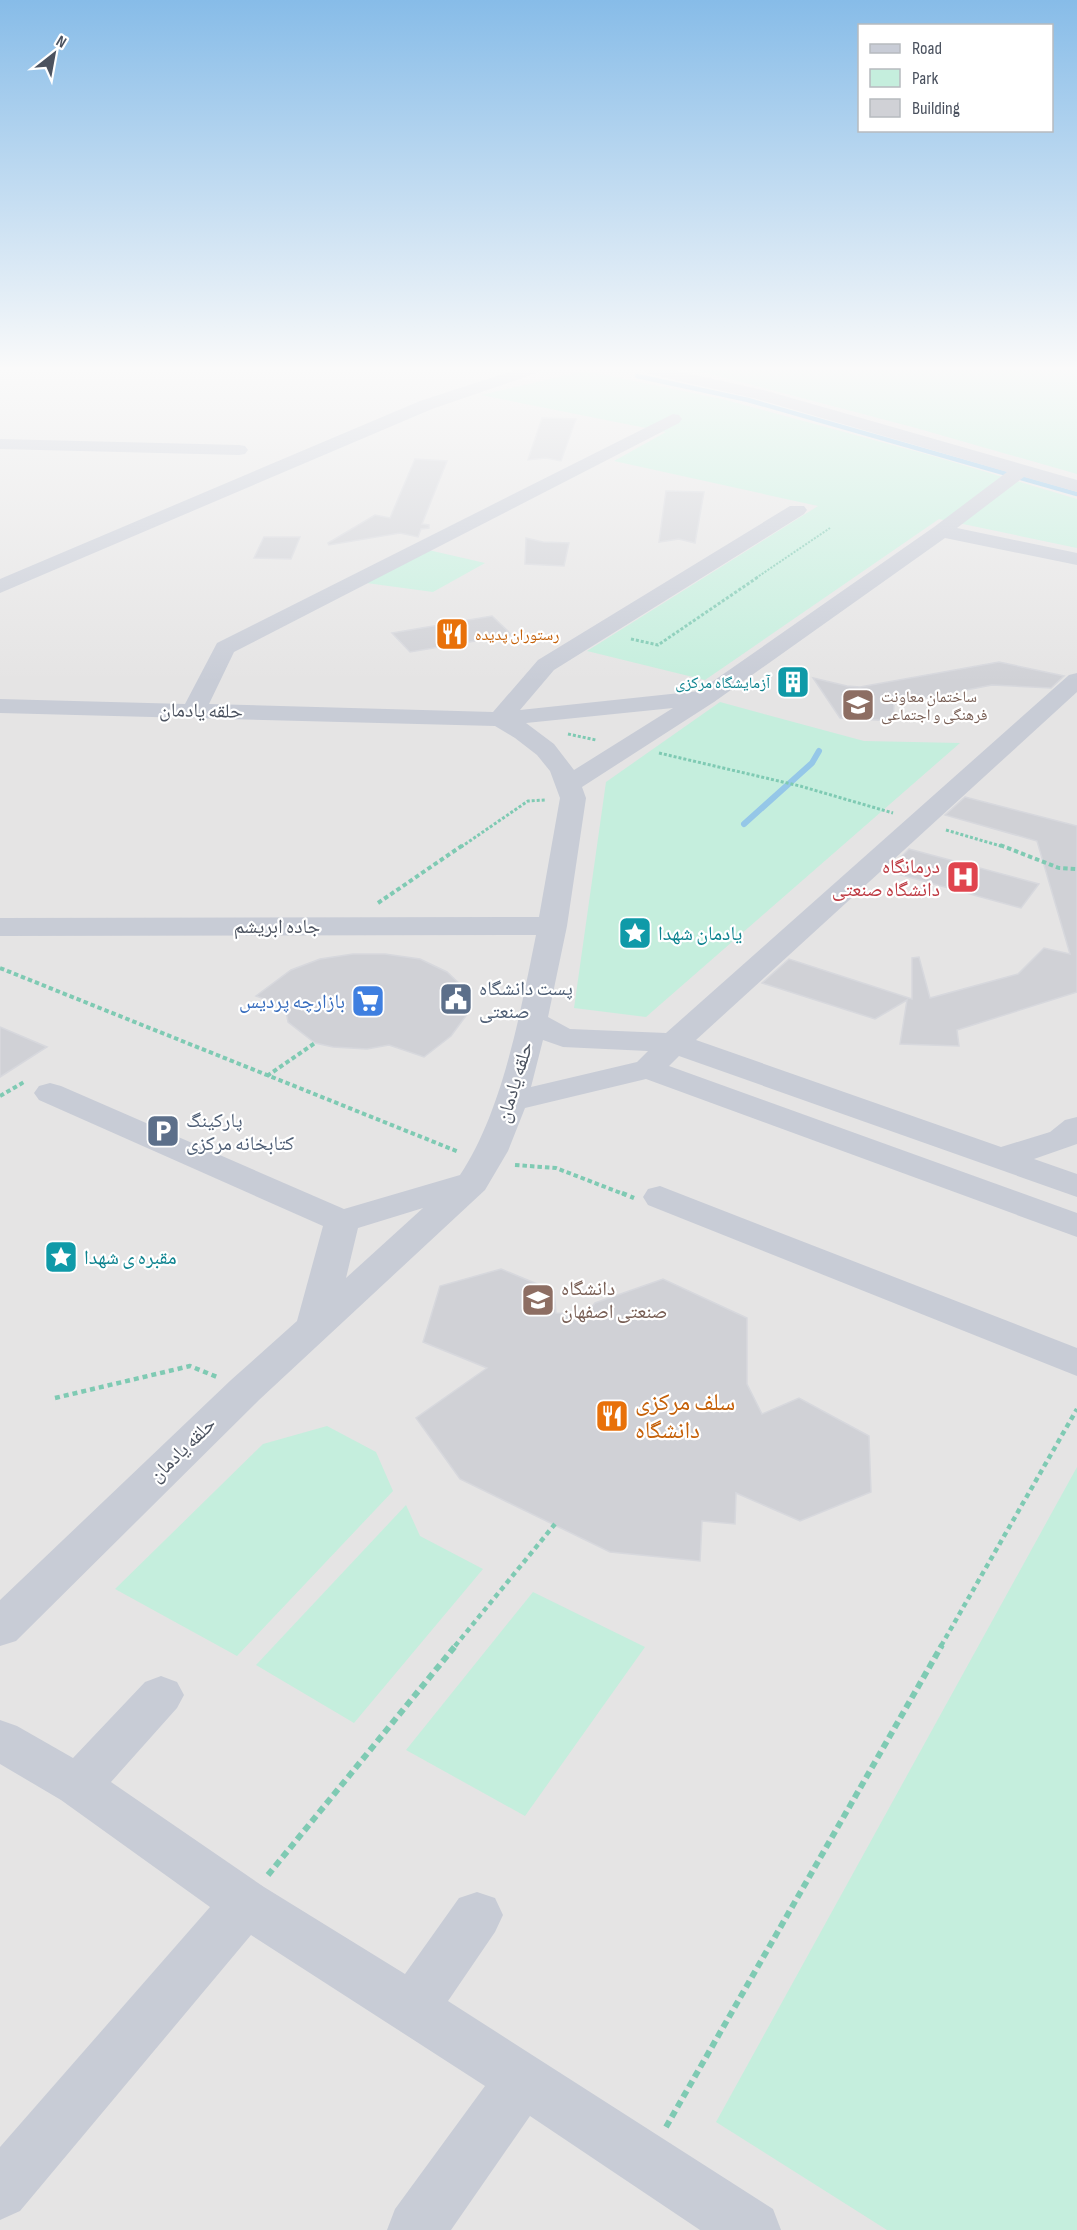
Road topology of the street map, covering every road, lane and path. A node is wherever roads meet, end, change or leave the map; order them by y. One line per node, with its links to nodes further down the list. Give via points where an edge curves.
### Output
1 (219, 474): 7 (street)
2 (264, 474): 12 (street)
3 (566, 474): 19 (street, via 225,648)
4 (1017, 474): 10 (street)
5 (1036, 474): 6 (street)
6 (1077, 486)
7 (170, 495)
8 (798, 510): 15 (street)
9 (830, 528): 15 (path, via 658,645)
10 (941, 531): 13 (street); 17 (street)
11 (74, 533): 12 (street, via 105,536)
12 (107, 541): 14 (street)
13 (1077, 559)
14 (0, 587)
15 (601, 631): 20 (street, via 546,665)
16 (1077, 680): 30 (street)
17 (706, 697): 20 (street); 23 (street)
18 (0, 706): 19 (street, حلقه یادمان)
19 (195, 710): 20 (street, حلقه یادمان)
20 (499, 719): 23 (street, حلقه یادمان, via 543,744)
21 (757, 776): 22 (path)
22 (800, 786)
23 (571, 791): 24 (path, via 528,801); 25 (street, حلقه یادمان)
24 (345, 926): 25 (street, جاده ابریشم); 26 (street, جاده ابریشم)
25 (553, 926): 28 (street, حلقه یادمان)
26 (0, 927)
27 (0, 968): 32 (path)
28 (532, 1022): 30 (street, via 563,1038); 34 (street, حلقه یادمان)
29 (315, 1042): 32 (path)
30 (674, 1043): 31 (street); 36 (street)
31 (648, 1069): 34 (street); 41 (street)
32 (266, 1076): 37 (path)
33 (50, 1093): 40 (street)
34 (511, 1102): 37 (street, حلقه یادمان)
35 (1077, 1127): 36 (street, via 1062,1139)
36 (999, 1159): 38 (street)
37 (480, 1173): 39 (path, via 556,1168 652,1206); 40 (street); 42 (street, حلقه یادمان)
38 (1077, 1186)
39 (660, 1197): 43 (street)
40 (342, 1221): 42 (street)
41 (1077, 1226)
42 (315, 1325): 44 (street, حلقه یادمان)
43 (1077, 1363)
44 (245, 1390): 45 (path, via 190,1366); 48 (street, حلقه یادمان)
45 (55, 1398)
46 (1077, 1409): 56 (path)
47 (555, 1524): 52 (path)
48 (0, 1628)
49 (161, 1695): 51 (street)
50 (0, 1740): 51 (street)
51 (78, 1785): 52 (street)
52 (246, 1903): 54 (street); 57 (street)
53 (477, 1915): 54 (street)
54 (412, 2008): 55 (street)
55 (523, 2079): 56 (street); 58 (street)
56 (647, 2160): 59 (street)
57 (0, 2191)
58 (416, 2230)
59 (752, 2230)

